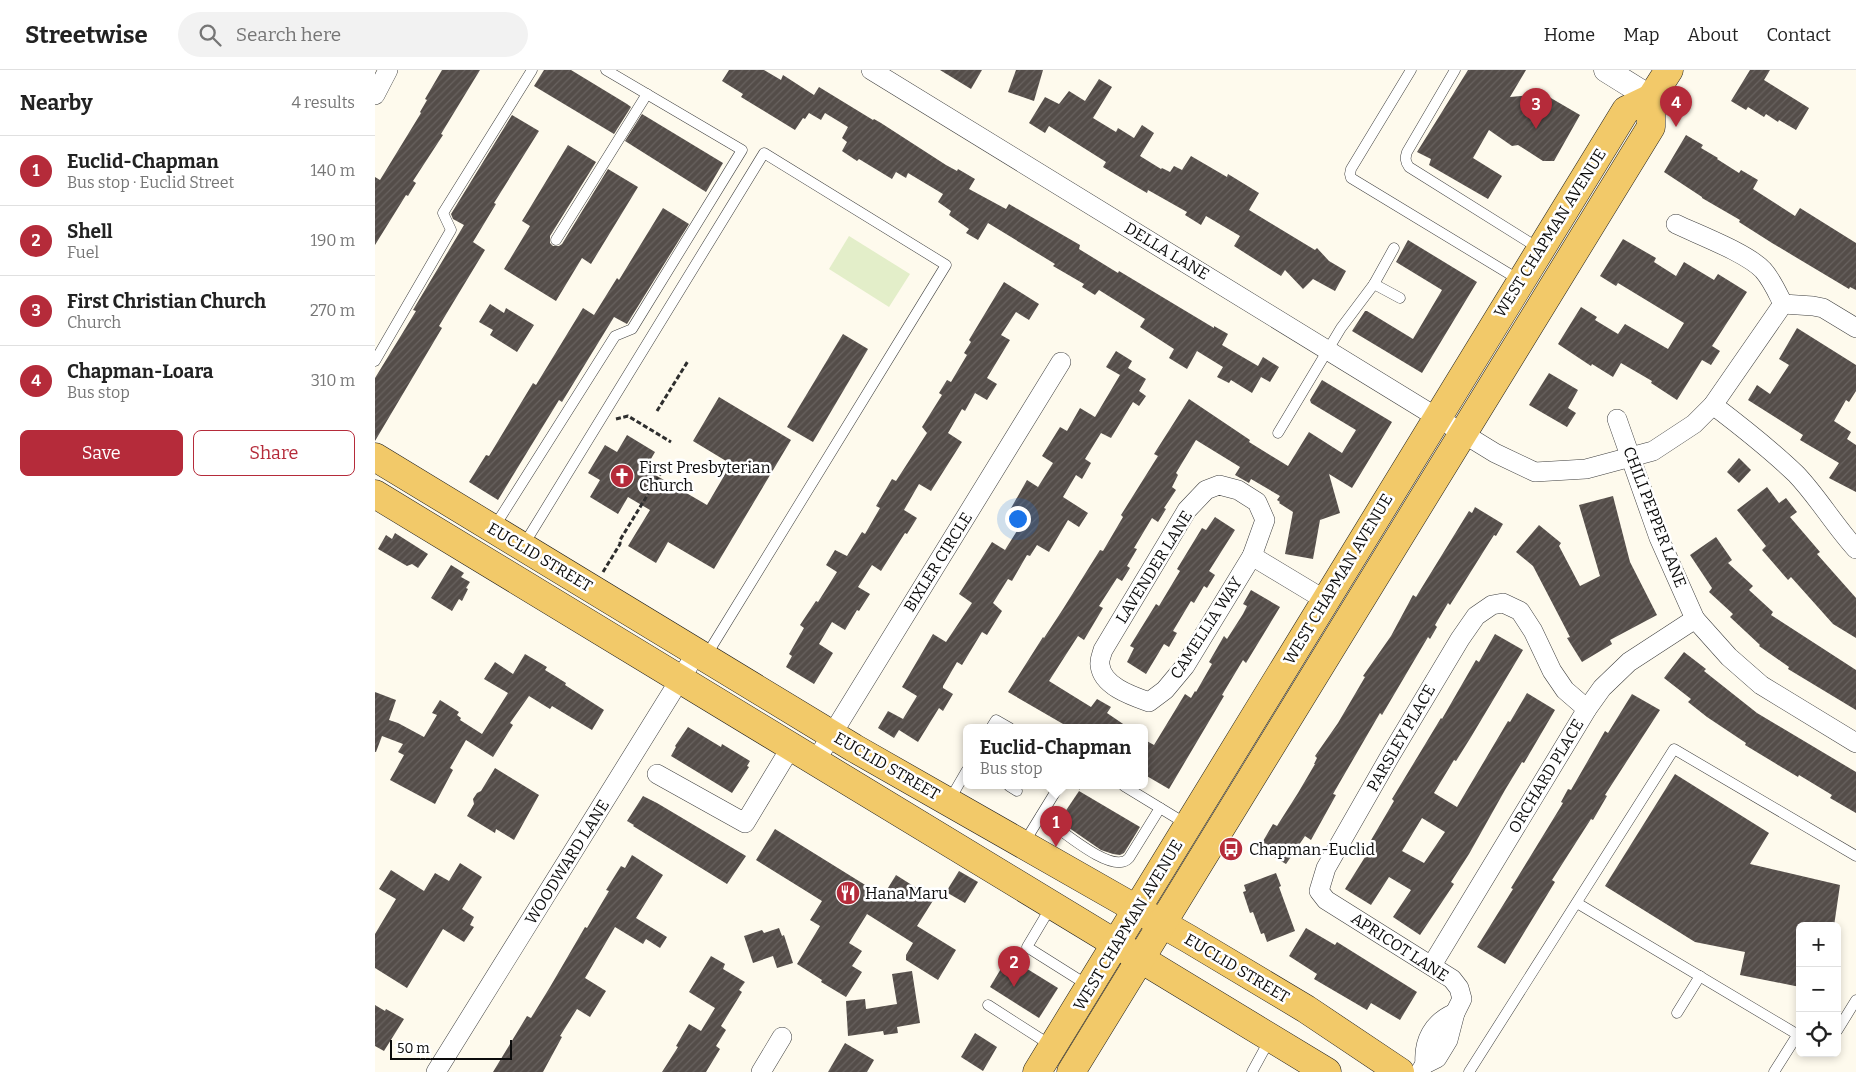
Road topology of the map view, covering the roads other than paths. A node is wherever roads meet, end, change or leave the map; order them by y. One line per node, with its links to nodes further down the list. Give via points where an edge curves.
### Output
1 (388, 70): 10 (street)
2 (532, 70): 22 (lane, via 443,213 451,230)
3 (607, 70): 9 (lane)
4 (871, 70): 21 (street, DELLA LANE)
5 (1411, 70): 16 (lane, via 1351,170 1351,178)
6 (1455, 70): 15 (lane, via 1407,152 1406,163)
7 (1606, 70): 11 (street)
8 (1669, 70): 11 (main road)
9 (647, 94): 13 (lane); 33 (lane, via 742,150 633,329 615,336)
10 (375, 95)
11 (1651, 98): 15 (main road, WEST CHAPMAN AVENUE, via 1626,110); 27 (main road, WEST CHAPMAN AVENUE, via 1651,127)
12 (1676, 224): 19 (street, via 1743,256 1762,270)
13 (556, 240)
14 (1393, 248): 17 (lane)
15 (1541, 250): 16 (main road, WEST CHAPMAN AVENUE)
16 (1521, 282): 25 (main road, WEST CHAPMAN AVENUE)
17 (1374, 284): 18 (lane); 21 (lane)
18 (1400, 298)
19 (1783, 304): 20 (street, via 1823,308); 24 (street, DELLA LANE)
20 (1856, 328)
21 (1328, 349): 25 (street, DELLA LANE); 28 (lane)
22 (375, 361)
23 (1061, 362): 49 (street, BIXLER CIRCLE)
24 (1713, 405): 30 (street, DELLA LANE, via 1674,438 1653,451); 35 (street, via 1762,443 1796,475)
25 (1438, 416): 27 (street, DELLA LANE); 38 (main road, WEST CHAPMAN AVENUE)
26 (1617, 419): 30 (street, CHILI PEPPER LANE)
27 (1464, 432): 30 (street, DELLA LANE, via 1535,472 1586,469); 39 (main road, WEST CHAPMAN AVENUE)
28 (1278, 433)
29 (375, 457): 33 (main road, EUCLID STREET)
30 (1632, 458): 40 (street, CHILI PEPPER LANE, via 1659,538)
31 (1238, 490): 37 (street, CAMELLIA WAY, via 1257,502 1265,520); 42 (street, LAVENDER LANE, via 1219,486 1207,490 1187,510 1103,650 1099,664)
32 (375, 494): 36 (main road, EUCLID STREET)
33 (493, 529): 34 (main road, EUCLID STREET); 36 (main road)
34 (523, 547): 41 (main road, EUCLID STREET); 41 (lane, via 764,154 947,265)
35 (1856, 549)
36 (477, 556): 43 (main road, EUCLID STREET)
37 (1252, 556): 38 (street); 42 (street, CAMELLIA WAY, via 1185,666 1165,690 1149,702)
38 (1325, 600): 39 (main road); 57 (main road, WEST CHAPMAN AVENUE)
39 (1351, 616): 64 (main road, WEST CHAPMAN AVENUE)
40 (1695, 619): 44 (street, ORCHARD PLACE, via 1629,662 1602,688); 47 (street, CHILI PEPPER LANE, via 1729,657 1761,685)
41 (701, 655): 43 (street, WOODWARD LANE); 49 (main road, EUCLID STREET)
42 (1104, 678)
43 (681, 680): 48 (main road, EUCLID STREET); 80 (street, WOODWARD LANE)
44 (1587, 709): 60 (street, PARSLEY PLACE, via 1565,690 1552,671 1520,611 1503,602 1492,605 1476,616 1460,639 1327,868); 67 (street, ORCHARD PLACE)
45 (994, 724): 46 (lane, via 996,720)
46 (1004, 724)
47 (1856, 743)
48 (791, 747): 49 (main road, EUCLID STREET); 50 (street, via 745,823)
49 (839, 757): 54 (main road, EUCLID STREET); 62 (main road, EUCLID STREET)
50 (657, 774)
51 (963, 777): 54 (lane)
52 (1057, 789): 56 (lane)
53 (1129, 789): 55 (lane)
54 (949, 802): 58 (main road, EUCLID STREET)
55 (1160, 808): 56 (lane, via 1127,861 1121,863 1108,861); 57 (lane)
56 (1041, 816): 58 (lane)
57 (1189, 826): 63 (main road, WEST CHAPMAN AVENUE)
58 (1023, 845): 63 (main road, EUCLID STREET)
59 (1856, 856): 61 (lane, via 1675,749)
60 (1319, 891): 67 (street, APRICOT LANE, via 1326,900)
61 (1577, 903): 68 (lane); 86 (lane)
62 (1052, 905): 65 (main road, EUCLID STREET); 69 (lane, via 1027,948)
63 (1137, 909): 64 (main road, EUCLID STREET); 65 (main road, WEST CHAPMAN AVENUE)
64 (1162, 924): 66 (main road, WEST CHAPMAN AVENUE); 79 (main road, EUCLID STREET)
65 (1116, 944): 66 (main road, EUCLID STREET); 69 (main road, WEST CHAPMAN AVENUE)
66 (1141, 959): 76 (main road, EUCLID STREET); 83 (main road, WEST CHAPMAN AVENUE)
67 (1432, 965): 79 (street, APRICOT LANE, via 1452,979 1462,999 1448,1040 1437,1058)
68 (1700, 976): 72 (lane); 74 (lane)
69 (1090, 987): 78 (main road, WEST CHAPMAN AVENUE)
70 (1856, 1000): 73 (lane)
71 (988, 1005): 78 (lane)
72 (1677, 1013)
73 (1841, 1024)
74 (1796, 1033)
75 (782, 1037): 81 (street)
76 (1271, 1038): 84 (lane); 85 (main road, EUCLID STREET)
77 (1796, 1039): 87 (lane)
78 (1053, 1046): 82 (main road, WEST CHAPMAN AVENUE)
79 (1415, 1069)
80 (436, 1072)
81 (761, 1072)
82 (1037, 1072)
83 (1071, 1072)
84 (1253, 1072)
85 (1327, 1072)
86 (1469, 1072)
87 (1774, 1072)

